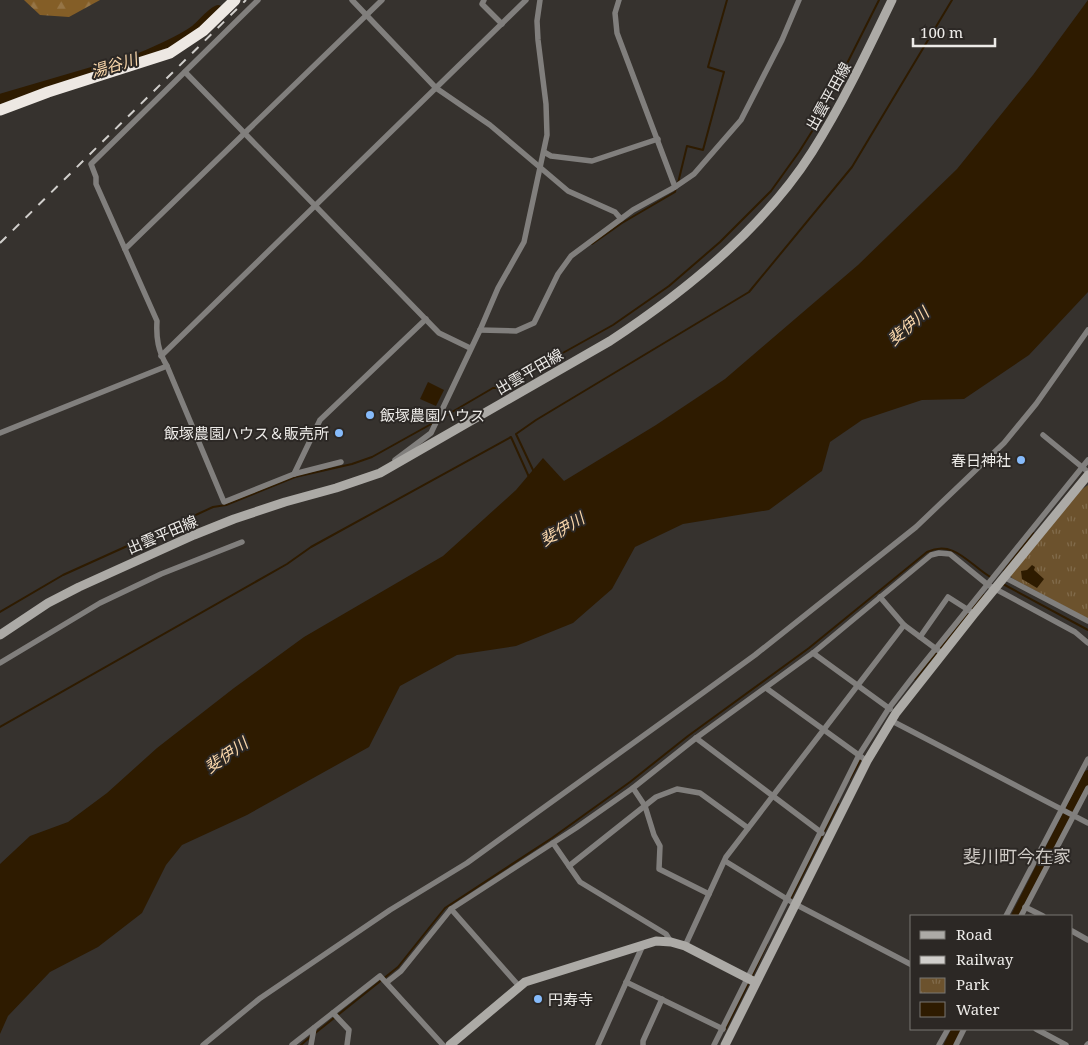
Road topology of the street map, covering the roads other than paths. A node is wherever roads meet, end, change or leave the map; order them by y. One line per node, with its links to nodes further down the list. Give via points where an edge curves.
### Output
1 (235, 0): 15 (highway, via 204,31 170,53)
2 (258, 0): 13 (street)
3 (352, 0): 11 (street)
4 (382, 0): 11 (street)
5 (484, 0): 12 (street, via 482,4)
6 (526, 0): 12 (street)
7 (540, 0): 18 (street, via 537,22 546,104)
8 (619, 0): 17 (street, via 615,13 617,33)
9 (799, 0): 20 (street, via 742,120 694,174)
10 (892, 0): 35 (main road, 出雲平田線, via 855,76 811,153 776,198 720,257 695,280 610,340)
11 (366, 15): 14 (street); 16 (street)
12 (502, 24): 14 (street)
13 (185, 72): 16 (street); 23 (street, via 91,164 96,184)
14 (436, 88): 19 (street, via 490,125); 21 (street)
15 (0, 110)
16 (245, 134): 21 (street); 23 (street)
17 (658, 139): 18 (street, via 592,161 551,156); 20 (street)
18 (544, 152): 19 (street)
19 (540, 167): 22 (street, via 568,191 615,212); 25 (street, via 524,242 498,288)
20 (675, 187): 22 (street)
21 (314, 204): 24 (street); 28 (street)
22 (622, 219): 25 (street, via 571,256 558,274 534,324 516,331)
23 (125, 249): 28 (street, via 157,321)
24 (426, 319): 27 (street, via 438,333); 36 (street, via 320,420)
25 (480, 330): 27 (street)
26 (1088, 330): 96 (street, via 1004,443 916,527 755,654 468,863 390,910 273,989)
27 (470, 348): 35 (street, via 431,433)
28 (160, 356): 29 (street)
29 (167, 366): 30 (street); 36 (street, via 224,502)
30 (0, 433)
31 (1043, 435): 34 (street)
32 (1088, 460): 34 (street)
33 (340, 462): 36 (street)
34 (1086, 472): 38 (main road)
35 (380, 473): 45 (main road, 出雲平田線, via 234,519 194,535 56,598)
36 (294, 474)
37 (242, 542): 50 (street, via 161,574 100,604)
38 (1027, 543): 39 (main road); 40 (street)
39 (1004, 577): 40 (main road); 43 (street)
40 (991, 587): 41 (street, via 950,554 939,553 931,555); 42 (main road); 47 (street, via 1075,632)
41 (880, 598): 44 (street); 49 (street)
42 (971, 612): 46 (street, via 948,597); 48 (main road)
43 (1088, 621)
44 (904, 624): 46 (street); 51 (street)
45 (0, 634)
46 (920, 636): 48 (street)
47 (1088, 643)
48 (939, 652): 53 (main road)
49 (813, 653): 51 (street); 52 (street)
50 (0, 663)
51 (858, 685): 53 (street); 54 (street)
52 (766, 688): 54 (street); 55 (street)
53 (892, 714): 56 (street); 58 (main road); 63 (street)
54 (824, 730): 56 (street); 61 (street)
55 (696, 738): 59 (street); 61 (street)
56 (859, 755): 58 (street); 67 (street)
57 (1088, 759): 63 (street)
58 (867, 761): 67 (main road)
59 (632, 788): 62 (street); 68 (street)
60 (1088, 788): 64 (street)
61 (774, 797): 66 (street); 67 (street)
62 (645, 806): 66 (street, via 656,797 677,789 700,793); 70 (street); 71 (street, via 660,846 659,869)
63 (1064, 810): 64 (street); 76 (street)
64 (1074, 816): 65 (street); 74 (street)
65 (1088, 823)
66 (748, 828): 69 (street)
67 (824, 834): 72 (street); 73 (main road)
68 (553, 843): 70 (street); 75 (street)
69 (725, 861): 71 (street); 72 (street)
70 (569, 866): 81 (street, via 580,882 666,934)
71 (709, 894): 83 (street)
72 (787, 899): 73 (street); 85 (street)
73 (795, 904): 84 (street); 85 (main road)
74 (1025, 907): 77 (street); 78 (street)
75 (450, 909): 86 (street, via 401,971); 88 (street)
76 (1007, 915)
77 (1021, 915)
78 (1041, 915)
79 (1073, 932): 80 (street)
80 (1088, 940)
81 (671, 942): 82 (main road); 83 (main road)
82 (643, 945): 87 (street); 88 (main road)
83 (685, 946): 85 (main road)
84 (910, 963)
85 (751, 980): 95 (main road)
86 (387, 982): 90 (street, via 380,976); 100 (street)
87 (626, 982): 89 (street); 102 (street)
88 (519, 986): 101 (main road)
89 (662, 999): 95 (street); 103 (street)
90 (333, 1013): 91 (street); 99 (street, via 349,1030)
91 (314, 1028): 97 (street); 98 (street)
92 (947, 1030): 106 (street)
93 (964, 1030): 107 (street)
94 (1038, 1030): 108 (street)
95 (726, 1031): 104 (street); 105 (main road)
96 (203, 1045)
97 (292, 1045)
98 (311, 1045)
99 (347, 1045)
100 (443, 1045)
101 (450, 1045)
102 (598, 1045)
103 (643, 1045)
104 (714, 1045)
105 (724, 1045)
106 (939, 1045)
107 (956, 1045)
108 (1066, 1045)

